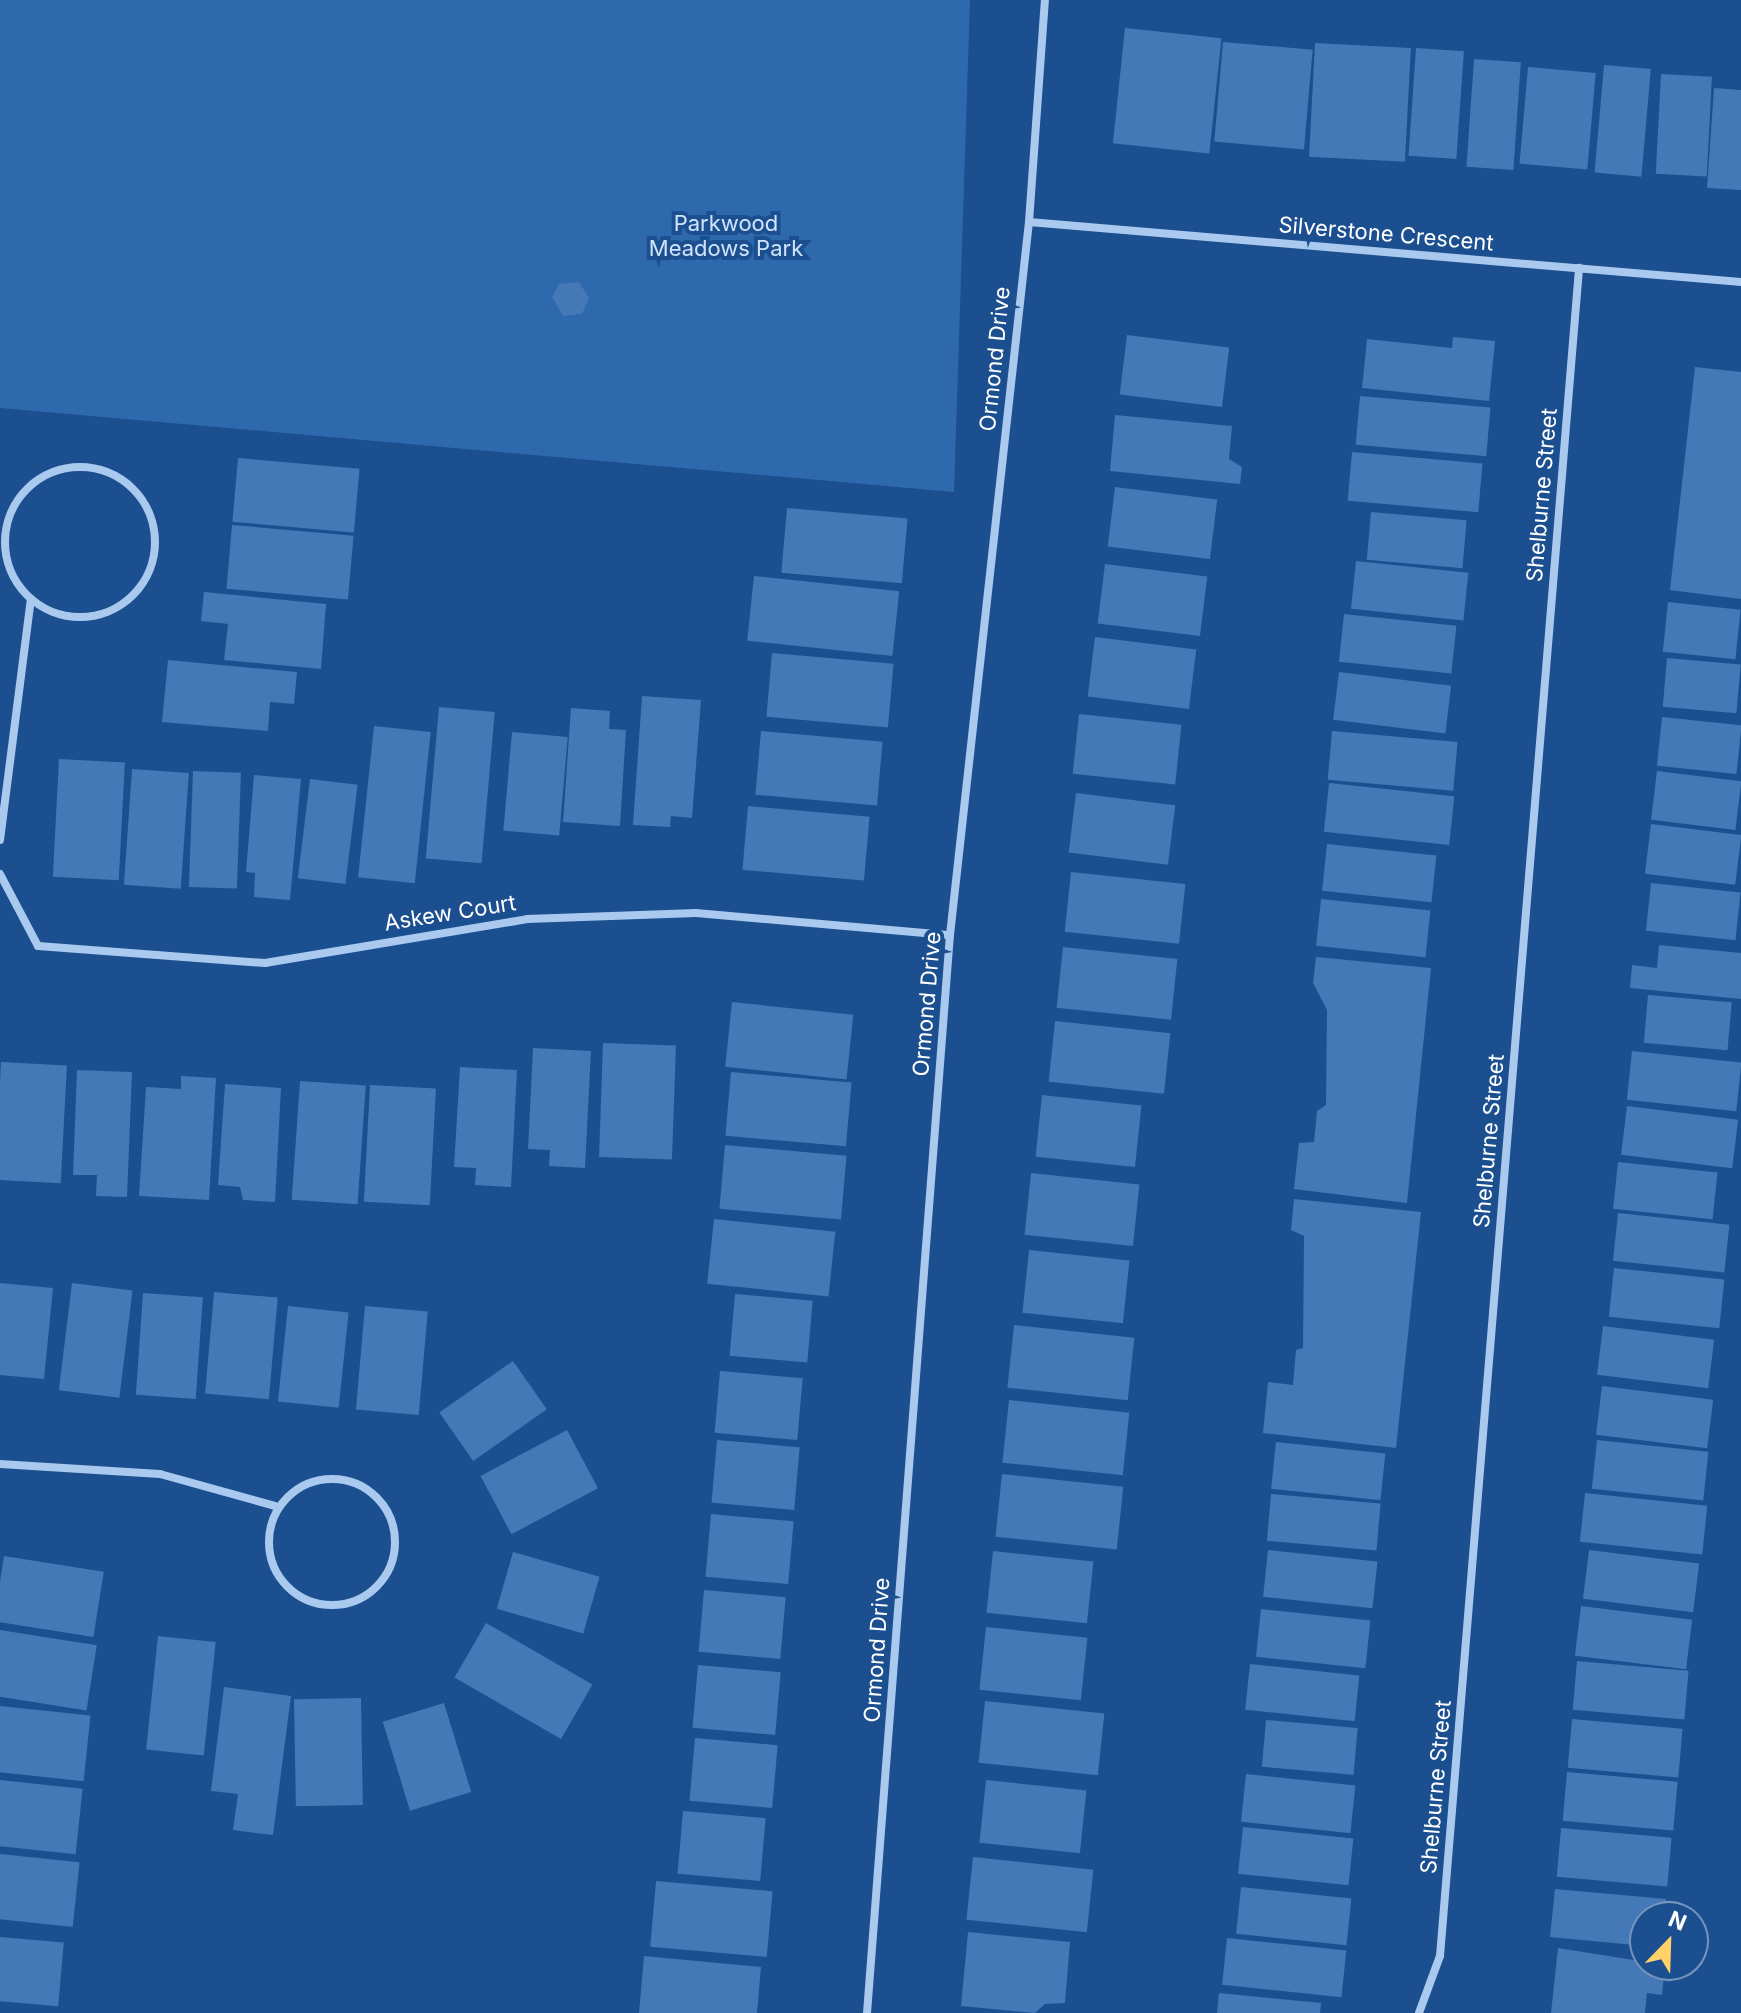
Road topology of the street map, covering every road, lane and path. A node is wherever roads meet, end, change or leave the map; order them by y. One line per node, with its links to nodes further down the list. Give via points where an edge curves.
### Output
1 (1045, 0): 2 (street, Ormond Drive)
2 (1029, 222): 3 (street, Silverstone Crescent); 8 (street, Ormond Drive)
3 (1579, 268): 4 (street, Silverstone Crescent); 12 (street, Shelburne Street, via 1440,1956)
4 (1741, 282)
5 (31, 599): 5 (street, via 76,617 123,604 140,588 156,542 140,496 121,479 74,467 28,487 6,531 15,580); 6 (street)
6 (0, 840)
7 (0, 874): 8 (street, Askew Court, via 38,946 265,963 527,919 696,913)
8 (950, 935): 11 (street, Ormond Drive)
9 (0, 1464): 10 (street, via 160,1474)
10 (275, 1506): 10 (street, via 314,1482 355,1484 372,1494 394,1529 390,1569 378,1586 342,1605 301,1598 274,1567)
11 (867, 2013)
12 (1419, 2013)

